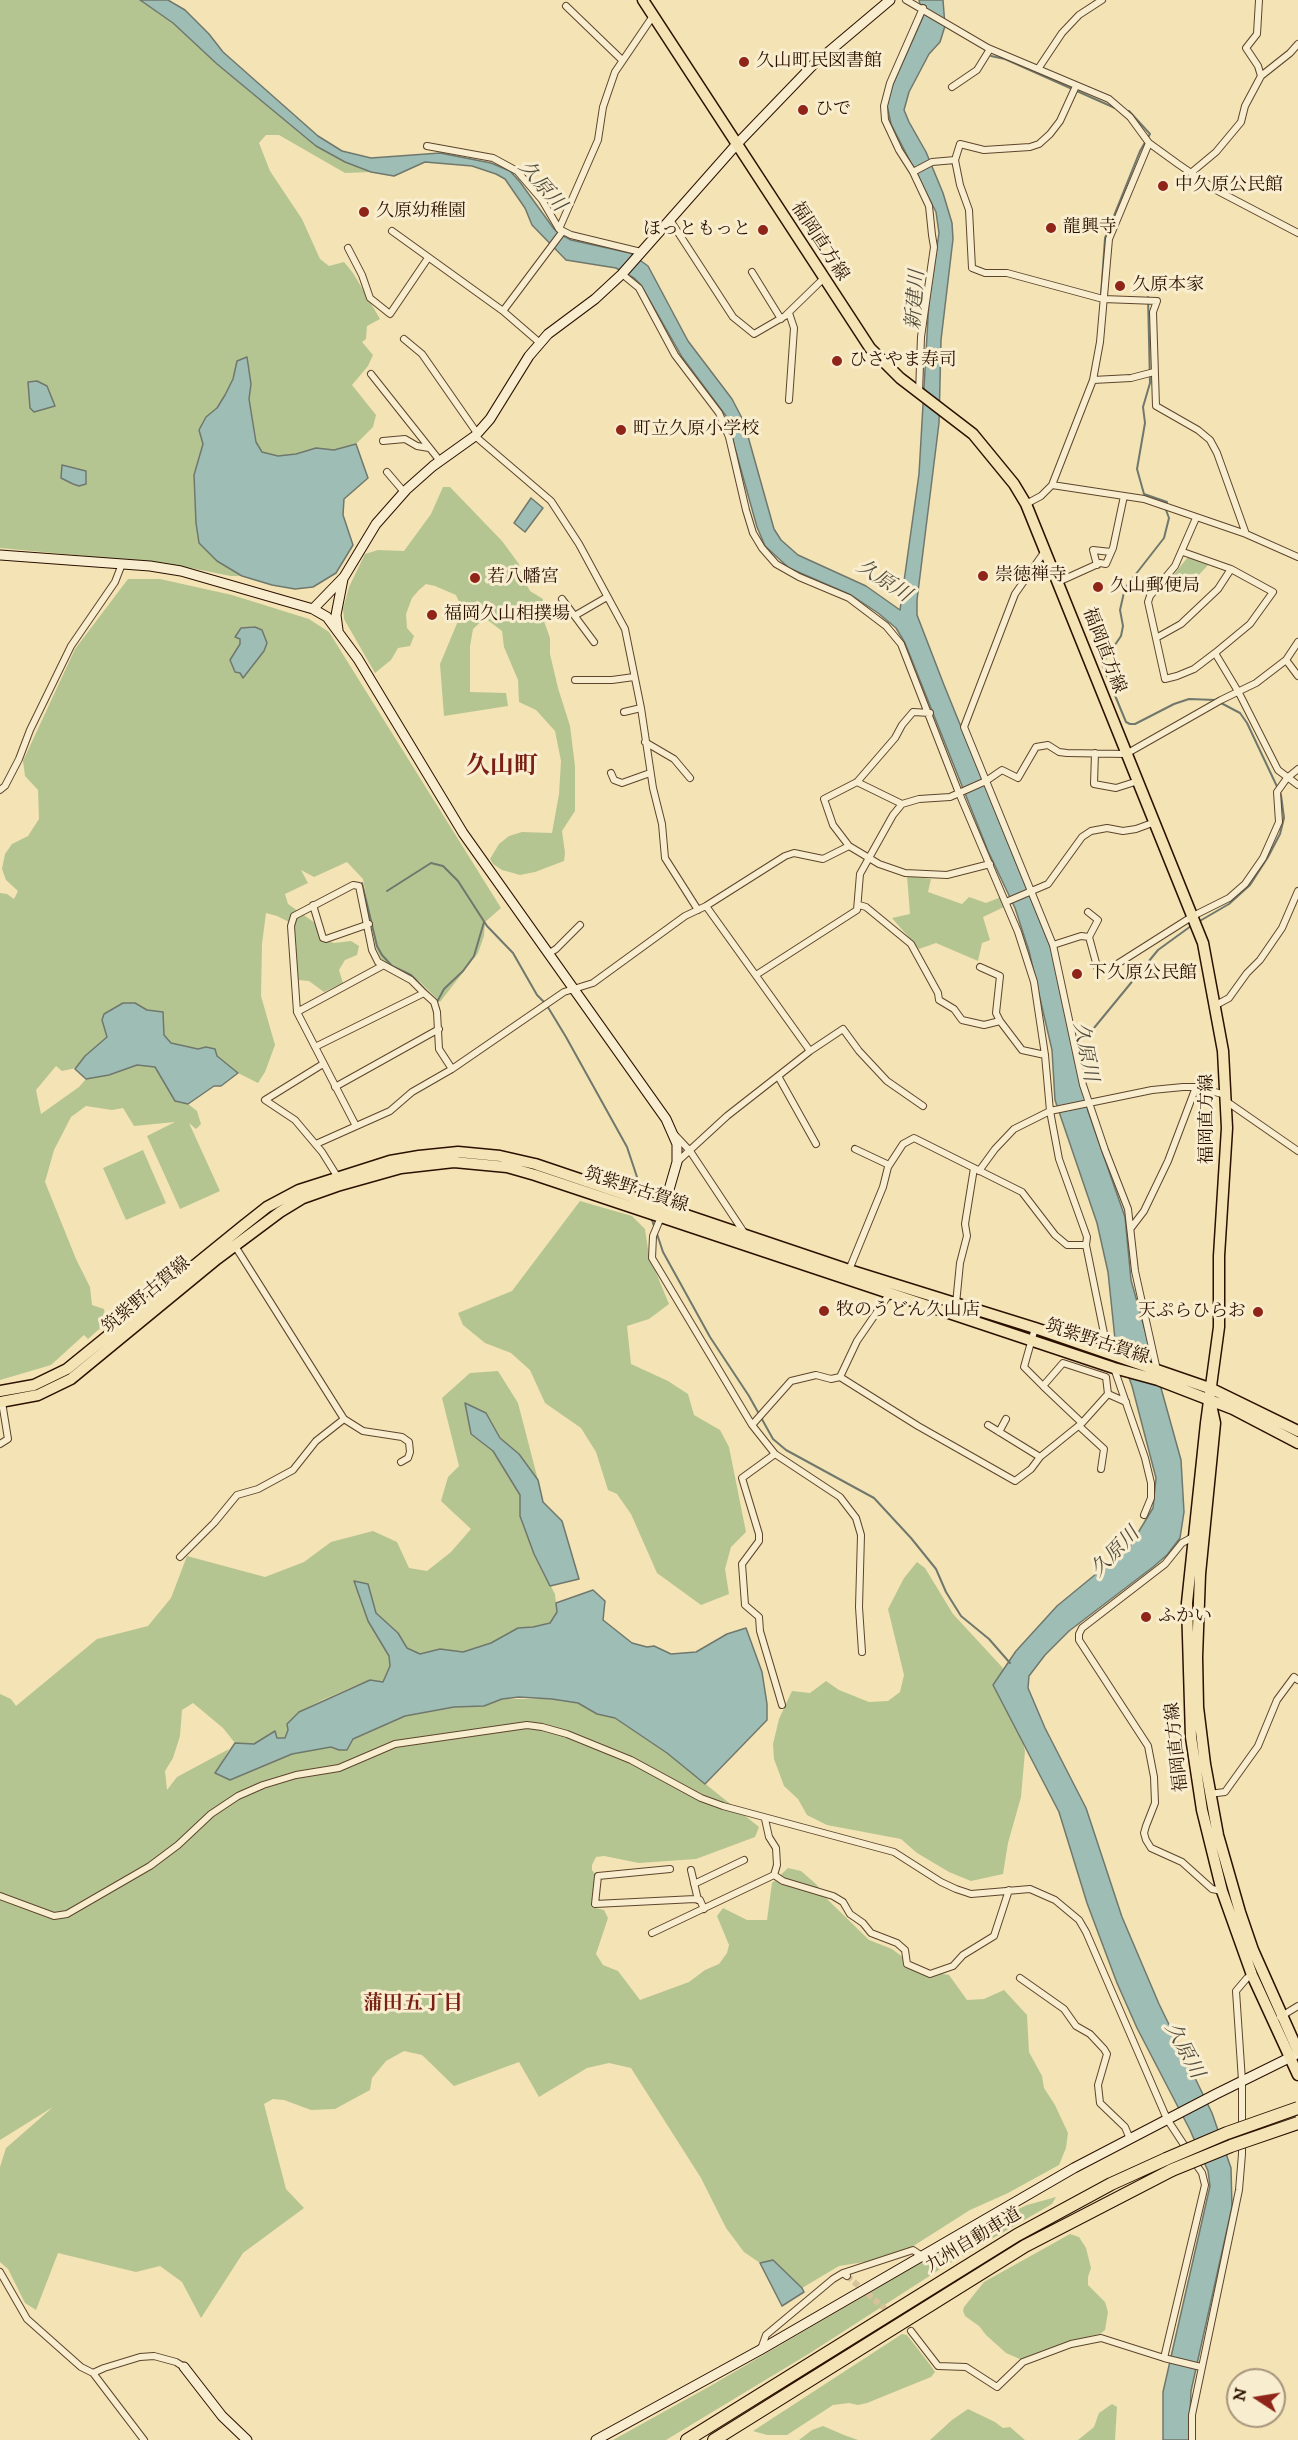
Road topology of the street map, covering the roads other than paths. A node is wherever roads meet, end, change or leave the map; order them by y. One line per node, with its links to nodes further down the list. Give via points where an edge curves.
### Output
1 (643, 0): 8 (main road, 福岡直方線)
2 (890, 0): 17 (street, via 813,65)
3 (906, 0): 7 (street)
4 (1102, 0): 12 (street, via 1079,15 1062,33)
5 (1259, 0): 13 (street, via 1257,34 1246,48)
6 (566, 6): 11 (street)
7 (923, 8): 10 (street); 20 (street, via 884,106 885,120)
8 (653, 16): 11 (street); 17 (main road, 福岡直方線)
9 (1298, 44): 13 (street)
10 (990, 49): 12 (street); 15 (street, via 977,70)
11 (622, 60): 23 (street, via 603,107 598,140)
12 (1038, 69): 14 (street)
13 (1261, 76): 21 (street, via 1241,122 1216,152)
14 (1076, 86): 16 (street, via 1112,101); 19 (street, via 1060,121 1038,144 984,150 960,144)
15 (952, 87)
16 (1149, 143): 21 (street); 32 (street, via 1110,239)
17 (736, 145): 22 (street); 31 (main road, 福岡直方線)
18 (427, 146): 23 (street, via 493,158 517,171)
19 (955, 160): 20 (street, via 932,162); 32 (street, via 969,210 972,268 985,273 1007,273)
20 (913, 172): 41 (street, via 929,206 934,247 921,337)
21 (1192, 172): 25 (street, via 1216,190)
22 (670, 220): 27 (street); 35 (street, via 733,317 754,334)
23 (561, 230): 27 (street); 33 (street)
24 (392, 231): 28 (street)
25 (1298, 233)
26 (348, 248): 28 (street, via 370,298 390,314)
27 (639, 254): 30 (street)
28 (429, 258): 33 (street)
29 (752, 272): 35 (street)
30 (622, 273): 37 (street); 80 (street, via 639,288 675,355 719,413 729,437 748,518 762,548 776,564 849,598 886,626 901,644)
31 (823, 279): 34 (street); 41 (main road, 福岡直方線, via 870,348)
32 (1103, 299): 38 (street, via 1157,301 1153,312); 40 (street)
33 (503, 311): 37 (street)
34 (789, 313): 35 (street); 42 (street, via 794,328)
35 (781, 319)
36 (404, 339): 43 (street, via 422,354)
37 (540, 343): 43 (street)
38 (1154, 372): 40 (street); 53 (street, via 1156,406 1198,429 1214,446)
39 (371, 374): 45 (street)
40 (1093, 380): 48 (street)
41 (919, 393): 51 (main road, 福岡直方線, via 973,434 1004,469)
42 (789, 400)
43 (476, 434): 46 (street); 64 (street, via 551,501)
44 (383, 441): 45 (street, via 405,439)
45 (430, 448): 46 (street)
46 (440, 461): 49 (street)
47 (387, 472): 49 (street)
48 (1052, 485): 50 (street); 51 (street)
49 (404, 492): 62 (street, via 376,524)
50 (1124, 496): 52 (street); 55 (street)
51 (1026, 504): 54 (main road, 福岡直方線)
52 (1196, 518): 53 (street); 56 (street)
53 (1246, 534): 58 (street)
54 (1045, 551): 63 (main road, 福岡直方線); 89 (street, via 1015,594 964,727)
55 (1111, 552): 60 (street, via 1106,564); 60 (street, via 1093,550)
56 (1183, 552): 61 (street); 69 (street, via 1148,602)
57 (0, 555): 59 (street)
58 (1298, 557)
59 (122, 564): 66 (street, via 206,577); 93 (street, via 115,582 71,646 20,759)
60 (1097, 565): 63 (street)
61 (1231, 569): 69 (street, via 1218,589 1181,624); 72 (street, via 1273,592 1250,624)
62 (344, 577): 66 (street); 68 (street, via 336,615)
63 (1058, 582): 83 (main road, 福岡直方線)
64 (607, 597): 67 (street); 75 (street, via 626,629)
65 (562, 599): 67 (street)
66 (312, 609): 68 (street, via 327,617)
67 (576, 615): 70 (street)
68 (338, 630): 113 (street, via 463,833)
69 (1156, 638): 72 (street, via 1165,679 1194,669)
70 (594, 642)
71 (1298, 642): 73 (street)
72 (1215, 653): 77 (street)
73 (1286, 660): 74 (street); 77 (street)
74 (1298, 676)
75 (634, 677): 76 (street); 78 (street)
76 (575, 680)
77 (1239, 693): 83 (street); 88 (street, via 1278,770)
78 (641, 708): 79 (street); 81 (street)
79 (624, 712)
80 (930, 713): 91 (street, via 913,712); 94 (street)
81 (645, 742): 86 (street); 87 (street, via 674,759)
82 (1095, 753): 83 (street); 89 (street, via 1036,747 1018,778 1002,770); 90 (street, via 1094,784 1116,788)
83 (1126, 754): 90 (main road, 福岡直方線)
84 (1298, 769): 88 (street)
85 (611, 772): 86 (street, via 614,780 622,783)
86 (650, 773): 106 (street, via 665,858)
87 (690, 777)
88 (1287, 778): 92 (street); 108 (street, via 1277,792 1280,822 1258,866 1229,898)
89 (986, 781): 94 (street); 101 (street)
90 (1137, 781): 96 (main road, 福岡直方線)
91 (857, 782): 95 (street); 97 (street, via 824,799 833,825)
92 (1298, 785)
93 (0, 790)
94 (959, 793): 95 (street); 99 (street)
95 (902, 804): 98 (street)
96 (1155, 822): 101 (street, via 1123,831 1091,831 1082,837 1048,884); 108 (main road, 福岡直方線)
97 (849, 846): 98 (street); 105 (street, via 823,859 794,853 784,856)
98 (868, 858): 99 (street, via 905,873 934,876); 104 (street, via 860,874)
99 (990, 864): 102 (street)
100 (1298, 891): 119 (street, via 1282,928 1260,960 1229,998)
101 (1032, 892): 102 (street); 112 (street)
102 (1006, 902): 125 (street, via 1034,982)
103 (313, 905): 109 (street, via 323,938); 109 (street, via 353,885 359,886); 120 (street, via 296,913 291,926)
104 (859, 905): 116 (street, via 857,910); 121 (street, via 866,906 911,944 939,1000 954,1009 962,1020 984,1025)
105 (706, 906): 106 (street); 116 (street)
106 (698, 910): 117 (street, via 592,983)
107 (1088, 912): 111 (street, via 1098,920)
108 (1193, 916): 111 (street, via 1111,968 1098,970); 119 (main road, 福岡直方線)
109 (369, 924): 114 (street, via 372,950)
110 (580, 925): 113 (street)
111 (1089, 937): 112 (street)
112 (1053, 945): 132 (street)
113 (549, 954): 117 (street)
114 (382, 966): 118 (street, via 411,980); 120 (street)
115 (980, 967): 121 (street, via 1000,976 996,1013)
116 (756, 975): 124 (street)
117 (573, 989): 127 (street); 136 (street)
118 (424, 993): 122 (street, via 434,1002); 123 (street)
119 (1216, 1005): 131 (main road, 福岡直方線)
120 (297, 1012): 123 (street)
121 (1000, 1021): 125 (street, via 1023,1050)
122 (439, 1029): 127 (street, via 439,1048); 129 (street)
123 (315, 1047): 126 (street)
124 (810, 1051): 128 (street); 133 (street, via 843,1029 887,1082)
125 (1045, 1055): 134 (street)
126 (323, 1064): 129 (street); 137 (street, via 265,1100 295,1120)
127 (452, 1069): 135 (street, via 412,1092 390,1111)
128 (778, 1076): 138 (street); 140 (street)
129 (335, 1086): 135 (street)
130 (1196, 1086): 131 (street); 132 (street); 147 (street, via 1168,1161 1144,1211)
131 (1226, 1098): 141 (street); 161 (main road, 福岡直方線, via 1219,1327)
132 (1089, 1102): 134 (street); 147 (street, via 1128,1209)
133 (923, 1106)
134 (1050, 1112): 144 (street, via 1014,1129); 149 (street, via 1059,1159 1087,1237)
135 (356, 1126): 137 (street)
136 (674, 1135): 140 (street); 142 (street)
137 (316, 1144): 145 (street)
138 (816, 1144)
139 (855, 1149): 143 (street)
140 (690, 1151): 142 (street); 148 (street)
141 (1298, 1151)
142 (677, 1162): 146 (street)
143 (889, 1165): 144 (street, via 903,1144 914,1138); 151 (street)
144 (976, 1169): 149 (street, via 1023,1192 1067,1245); 153 (street)
145 (337, 1176): 146 (main road, 筑紫野古賀線, via 419,1156 500,1156 535,1164); 162 (main road, 筑紫野古賀線, via 299,1190 267,1208 67,1369)
146 (663, 1212): 148 (main road, 筑紫野古賀線); 150 (main road, 筑紫野古賀線, via 507,1167 454,1162 401,1168 303,1198); 152 (main road, 筑紫野古賀線); 167 (street, via 653,1236 652,1258)
147 (1131, 1228): 157 (street, via 1135,1271)
148 (745, 1234): 151 (main road, 筑紫野古賀線)
149 (1086, 1245): 156 (street)
150 (235, 1246): 162 (main road, 筑紫野古賀線, via 71,1379 38,1395); 164 (street)
151 (849, 1270): 153 (main road, 筑紫野古賀線)
152 (890, 1293): 155 (main road, 筑紫野古賀線); 158 (street, via 856,1341)
153 (956, 1304): 154 (main road, 筑紫野古賀線)
154 (1035, 1328): 155 (street); 156 (main road, 筑紫野古賀線)
155 (1032, 1340): 156 (main road, 筑紫野古賀線); 159 (street, via 1024,1367)
156 (1114, 1362): 157 (main road, 筑紫野古賀線); 163 (street)
157 (1155, 1373): 161 (main road, 筑紫野古賀線)
158 (840, 1377): 167 (street, via 816,1375 790,1381); 174 (street, via 1016,1481)
159 (1044, 1386): 160 (street, via 1063,1362 1106,1377); 166 (street)
160 (1108, 1394): 163 (street); 166 (street)
161 (1211, 1394): 169 (main road, 筑紫野古賀線); 171 (main road, 筑紫野古賀線); 178 (main road, 福岡直方線); 183 (main road, 福岡直方線, via 1215,1423 1200,1574 1197,1657 1198,1707)
162 (1, 1398): 172 (street, via 8,1439)
163 (1126, 1402): 177 (street, via 1151,1484 1151,1498)
164 (344, 1419): 175 (street, via 363,1431 402,1437 409,1442 408,1458); 179 (street, via 316,1441 293,1470 258,1489 237,1495)
165 (1006, 1419): 170 (street)
166 (1080, 1424): 174 (street); 176 (street, via 1104,1449)
167 (752, 1425): 173 (street)
168 (988, 1425): 170 (street)
169 (1298, 1431)
170 (999, 1432): 174 (street)
171 (1298, 1443)
172 (0, 1444)
173 (775, 1454): 180 (street, via 840,1497 856,1518 861,1535); 182 (street, via 742,1478 759,1534 759,1541 742,1564 745,1605 759,1617)
174 (1040, 1456)
175 (401, 1462)
176 (1101, 1469)
177 (1144, 1515)
178 (1194, 1537): 191 (main road, 福岡直方線, via 1187,1603 1191,1737 1202,1810); 191 (street, via 1082,1628 1079,1640 1148,1746 1155,1803 1144,1833 1146,1840 1151,1848 1182,1862 1212,1889)
179 (180, 1557)
180 (862, 1652)
181 (1298, 1680): 183 (street, via 1294,1677 1277,1700 1258,1746 1225,1792)
182 (782, 1705)
183 (1209, 1794): 199 (main road, 福岡直方線, via 1240,1912)
184 (765, 1819): 188 (street, via 776,1848); 190 (street, via 879,1846 941,1882 971,1894); 192 (street, via 701,1798 631,1760 567,1734 527,1725 395,1744 339,1768 263,1785 212,1814 150,1866 67,1914 54,1916)
185 (744, 1860): 189 (street)
186 (670, 1869): 193 (street, via 598,1876 595,1904)
187 (691, 1870): 189 (street)
188 (774, 1875): 190 (street, via 843,1902 871,1933 897,1942 905,1950 907,1964 930,1974 953,1966 963,1954 994,1936); 194 (street)
189 (694, 1884): 193 (street)
190 (1009, 1890): 204 (street, via 1030,1888 1041,1892 1079,1920)
191 (1222, 1891): 196 (main road, 福岡直方線)
192 (0, 1896)
193 (698, 1900): 194 (street)
194 (704, 1909): 195 (street)
195 (652, 1933)
196 (1252, 1975): 199 (main road, 福岡直方線); 202 (street, via 1236,1992)
197 (1020, 1978): 206 (street, via 1064,2008 1076,2026 1090,2034 1107,2054 1098,2085 1100,2103 1125,2127)
198 (1298, 2007): 199 (street)
199 (1278, 2019): 200 (main road, 福岡直方線)
200 (1295, 2054): 201 (main road, 福岡直方線); 202 (street)
201 (1298, 2075)
202 (1242, 2081): 204 (street); 213 (street, via 1239,2190)
203 (1298, 2108): 207 (highway, 九州自動車道, bridge, via 1227,2133)
204 (1167, 2119): 206 (street); 212 (street, via 1202,2173 1205,2186)
205 (1298, 2123): 207 (highway, 九州自動車道, bridge)
206 (1130, 2139): 208 (street)
207 (1169, 2165): 219 (highway, 九州自動車道, via 1111,2184 1017,2235); 220 (highway, 九州自動車道, via 1025,2246)
208 (922, 2256): 211 (street); 211 (street, via 913,2250 845,2274 766,2335)
209 (0, 2272): 215 (street, via 27,2319)
210 (911, 2331): 212 (street, via 938,2366 966,2367 997,2387 1023,2362 1101,2337)
211 (760, 2350): 218 (street)
212 (1164, 2358): 213 (street)
213 (1198, 2366): 221 (street)
214 (184, 2367): 215 (street, via 154,2356); 217 (street, via 222,2416)
215 (93, 2373): 216 (street)
216 (144, 2440)
217 (247, 2440)
218 (596, 2440)
219 (687, 2440)
220 (714, 2440)
221 (1192, 2440)

